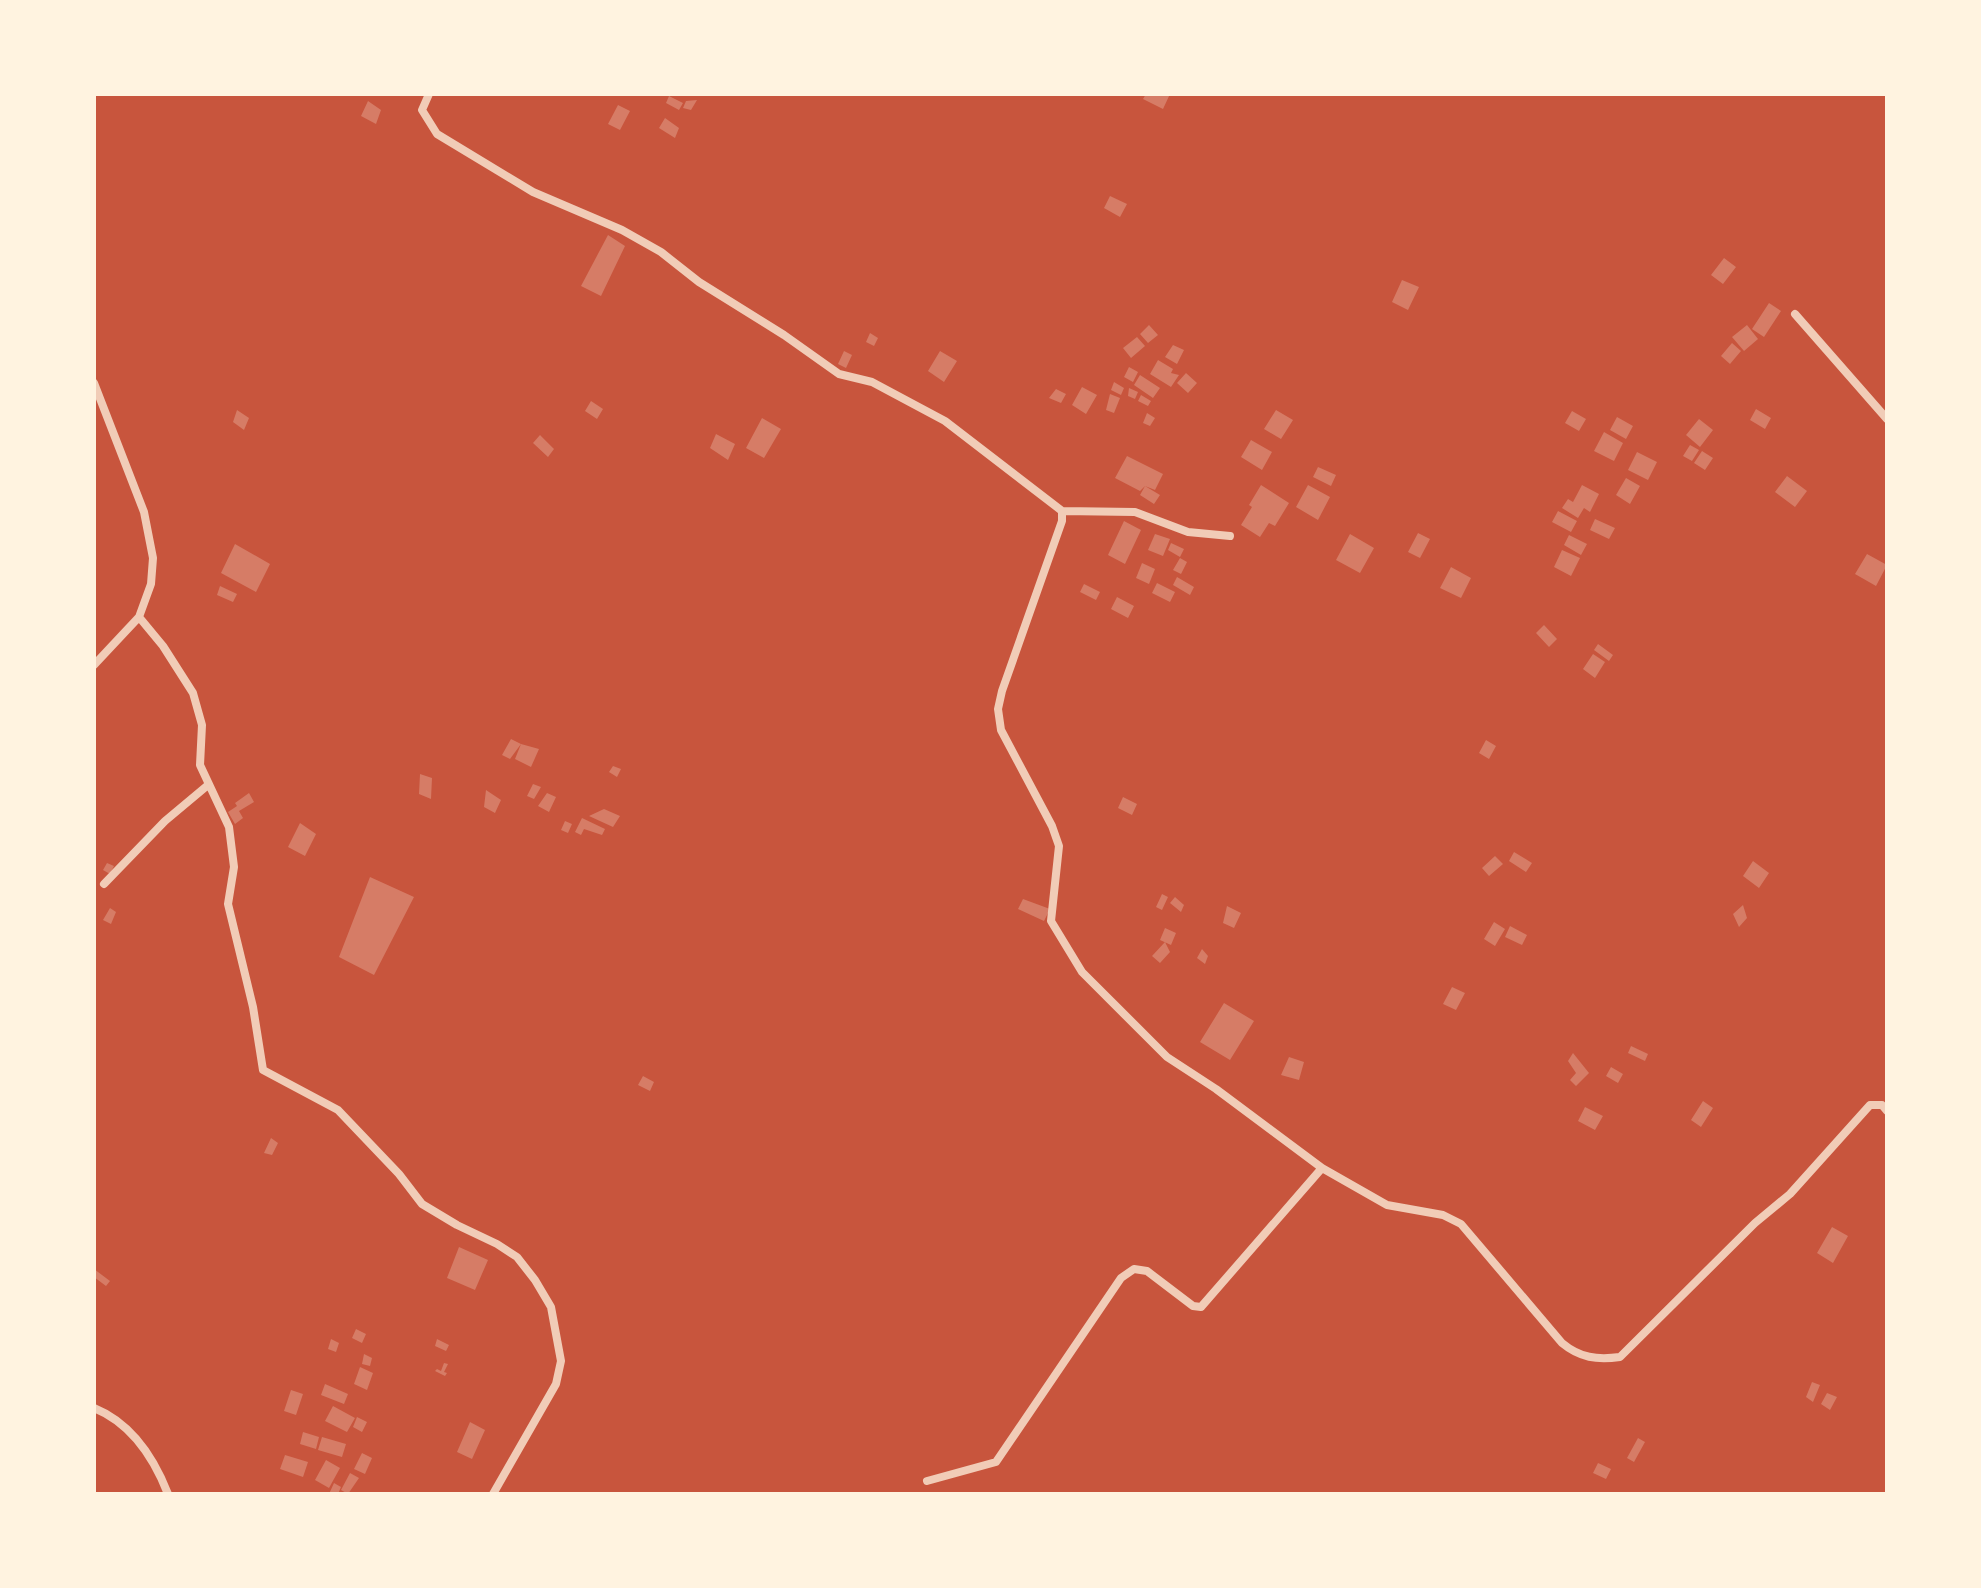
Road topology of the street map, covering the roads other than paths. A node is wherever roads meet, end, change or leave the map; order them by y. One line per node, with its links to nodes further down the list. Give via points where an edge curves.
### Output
1 (429, 94): 5 (street, via 422,110 437,134 533,192 661,252 839,374 872,382 945,421)
2 (1795, 314): 4 (street)
3 (94, 383): 7 (street, via 144,512 153,558 151,584)
4 (1887, 419)
5 (1062, 511): 6 (street, via 1135,512 1188,532); 12 (street, via 998,709 1001,730 1059,846 1051,921 1082,972 1167,1057)
6 (1230, 536)
7 (139, 617): 8 (street); 9 (street, via 193,693 202,725 200,765)
8 (94, 665)
9 (208, 785): 10 (street); 16 (street, via 229,827 234,867 228,904 263,1070 338,1110 422,1204 517,1257 551,1307 561,1361 556,1384)
10 (104, 884)
11 (1887, 1111): 12 (street, via 1870,1105 1790,1194 1620,1357 1602,1360 1576,1354 1562,1343 1461,1224 1443,1215 1387,1205)
12 (1322, 1168): 14 (street, via 1201,1307 1147,1271 1134,1269 1121,1278 996,1462)
13 (94, 1408): 15 (street, via 139,1441)
14 (927, 1481)
15 (168, 1494)
16 (493, 1494)

